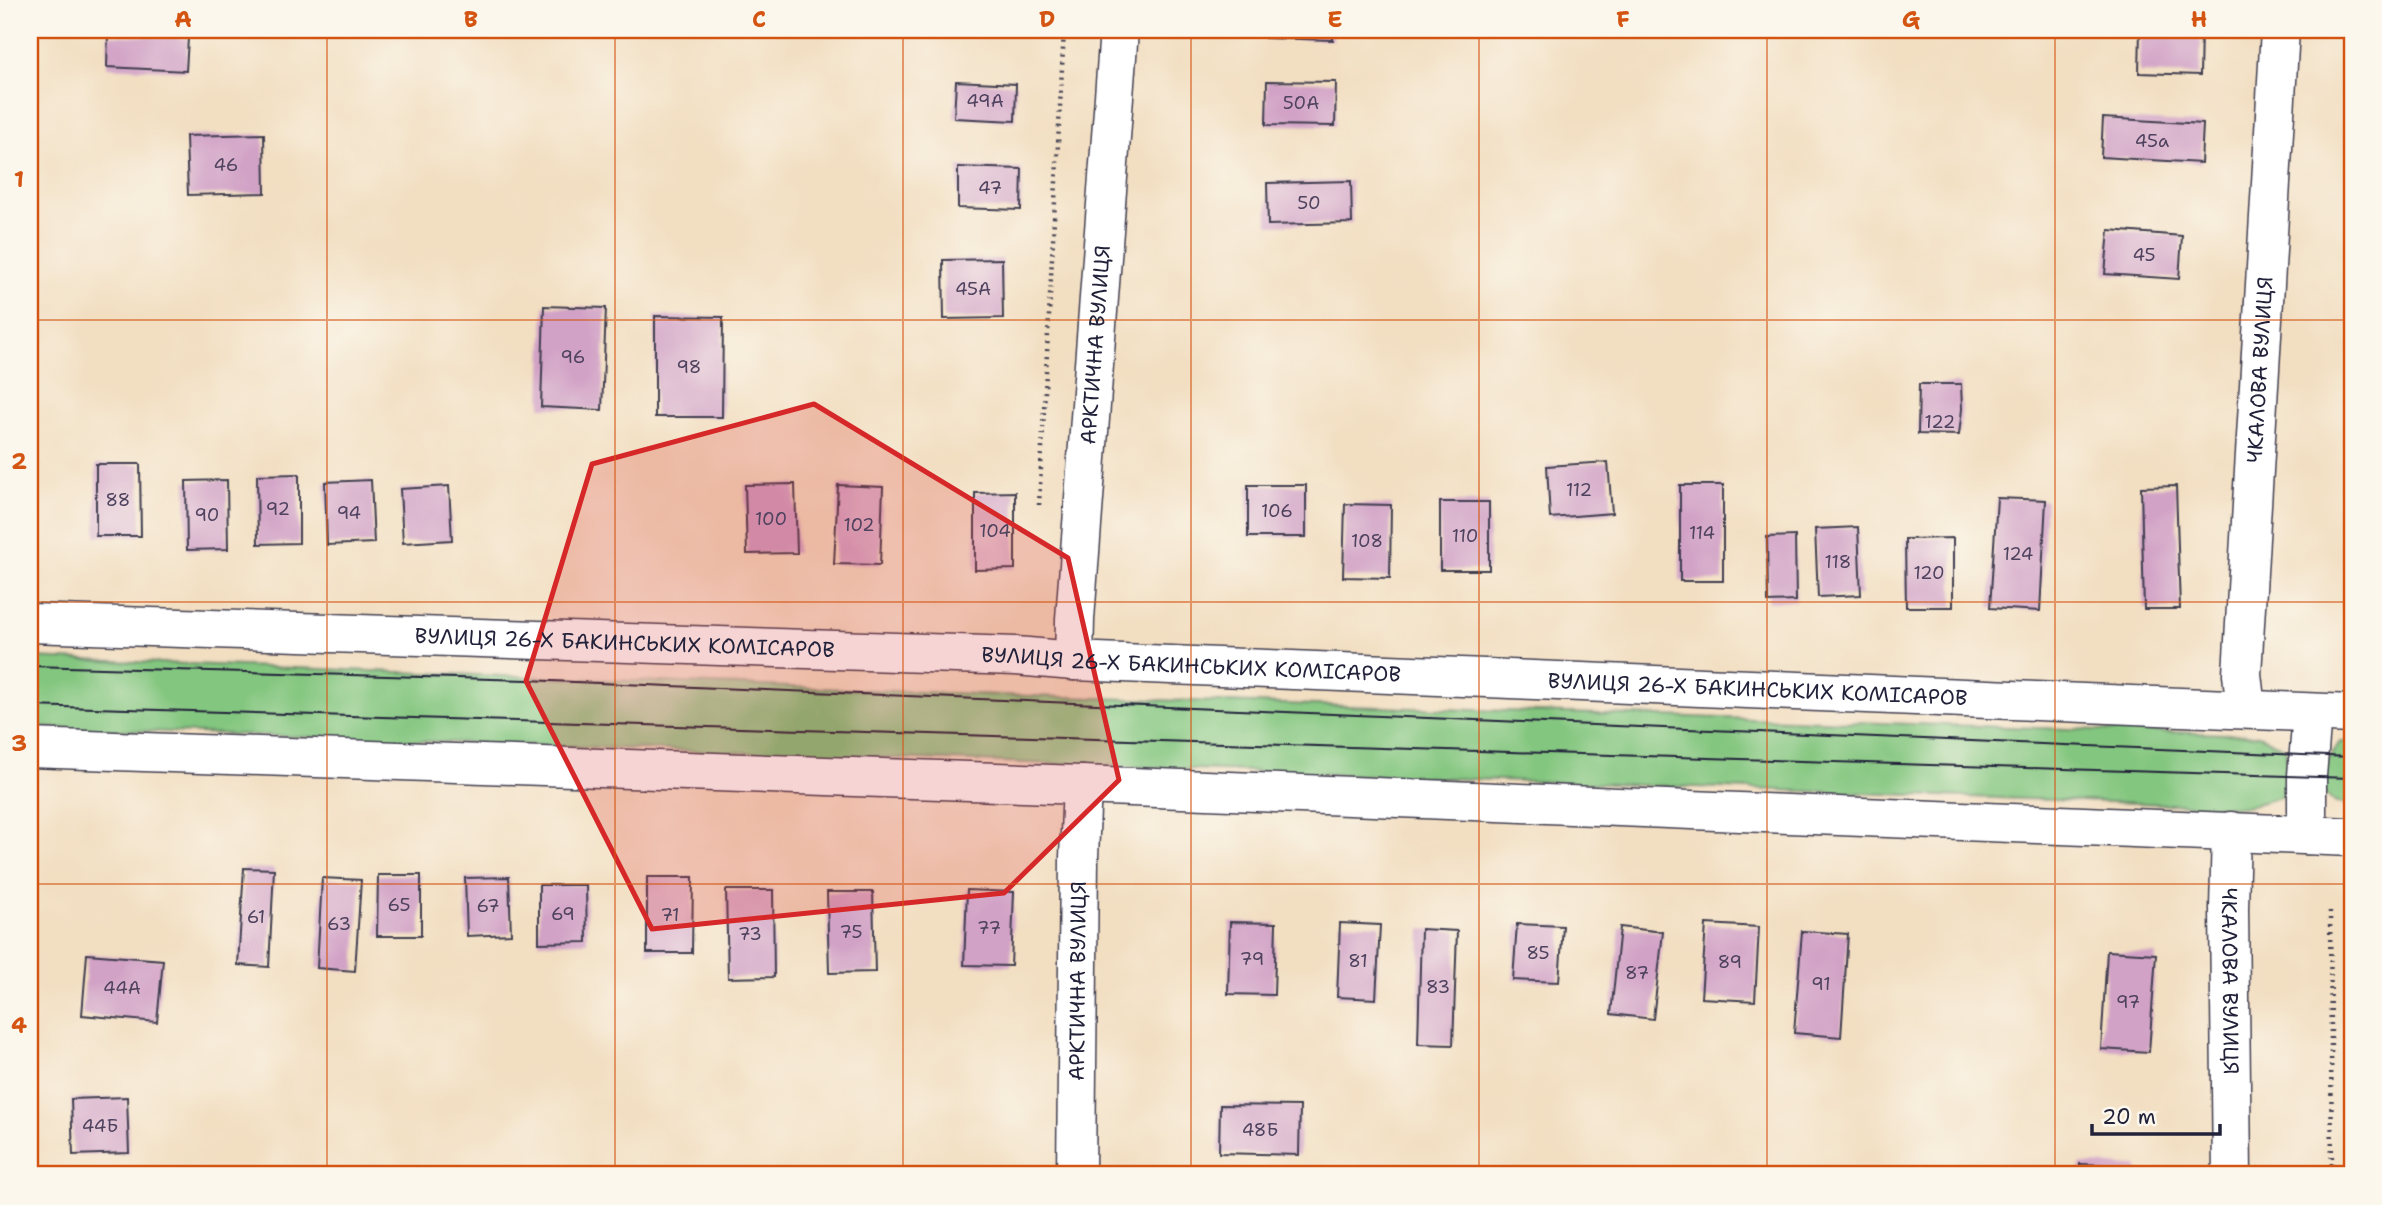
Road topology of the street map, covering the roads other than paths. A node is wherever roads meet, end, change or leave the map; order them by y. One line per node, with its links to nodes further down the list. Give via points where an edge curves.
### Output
1 (1119, 30): 4 (street, АРКТИЧНА ВУЛИЦЯ)
2 (2280, 30): 5 (street, ЧКАЛОВА ВУЛИЦЯ, via 2242,674)
3 (30, 623): 4 (street, ВУЛИЦЯ 26-Х БАКИНСЬКИХ КОМІСАРОВ)
4 (1074, 661): 5 (street, ВУЛИЦЯ 26-Х БАКИНСЬКИХ КОМІСАРОВ)
5 (2246, 709): 6 (street, ВУЛИЦЯ 26-Х БАКИНСЬКИХ КОМІСАРОВ)
6 (2312, 713): 7 (street, ВУЛИЦЯ 26-Х БАКИНСЬКИХ КОМІСАРОВ); 11 (street)
7 (2352, 714)
8 (30, 748): 9 (street)
9 (1082, 785): 10 (street); 13 (street, АРКТИЧНА ВУЛИЦЯ)
10 (2231, 831): 11 (street); 14 (street, ЧКАЛОВА ВУЛИЦЯ)
11 (2307, 835): 12 (street)
12 (2352, 837)
13 (1076, 1175)
14 (2232, 1175)

